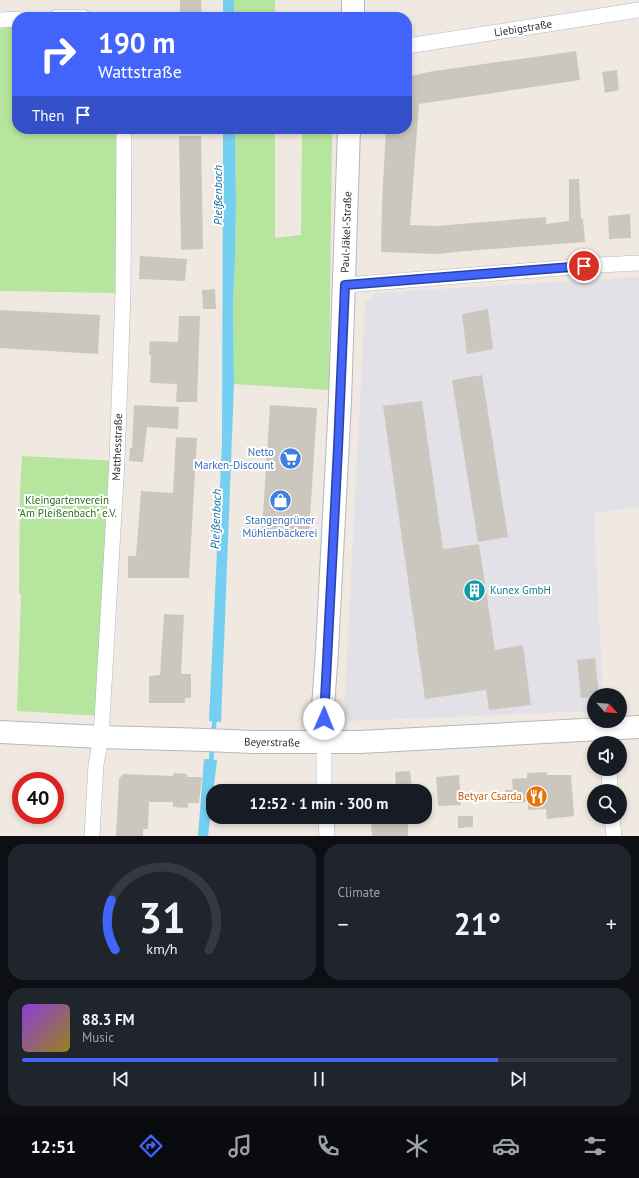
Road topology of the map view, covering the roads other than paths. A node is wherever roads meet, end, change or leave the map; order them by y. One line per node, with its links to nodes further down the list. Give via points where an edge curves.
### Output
1 (353, 0): 3 (street)
2 (639, 10): 6 (street, Liebigstraße)
3 (353, 12)
4 (12, 19): 5 (street)
5 (0, 20)
6 (412, 45)
7 (124, 134): 15 (street, Matthesstraße, via 123,293 117,461)
8 (349, 134): 10 (street, Paul-Jäkel-Straße)
9 (639, 263): 10 (street)
10 (345, 285): 16 (street, Paul-Jäkel-Straße, via 324,698)
11 (639, 727): 14 (street, Beyerstraße)
12 (0, 732): 15 (street, Beyerstraße)
13 (587, 736): 16 (street, Beyerstraße)
14 (606, 736)
15 (102, 737): 16 (street, Beyerstraße); 20 (street, Matthesstraße, via 96,764)
16 (324, 742): 17 (street, Paul-Jäkel-Straße)
17 (324, 784)
18 (326, 824): 21 (street)
19 (613, 824): 22 (street)
20 (92, 836)
21 (327, 836)
22 (614, 836)

